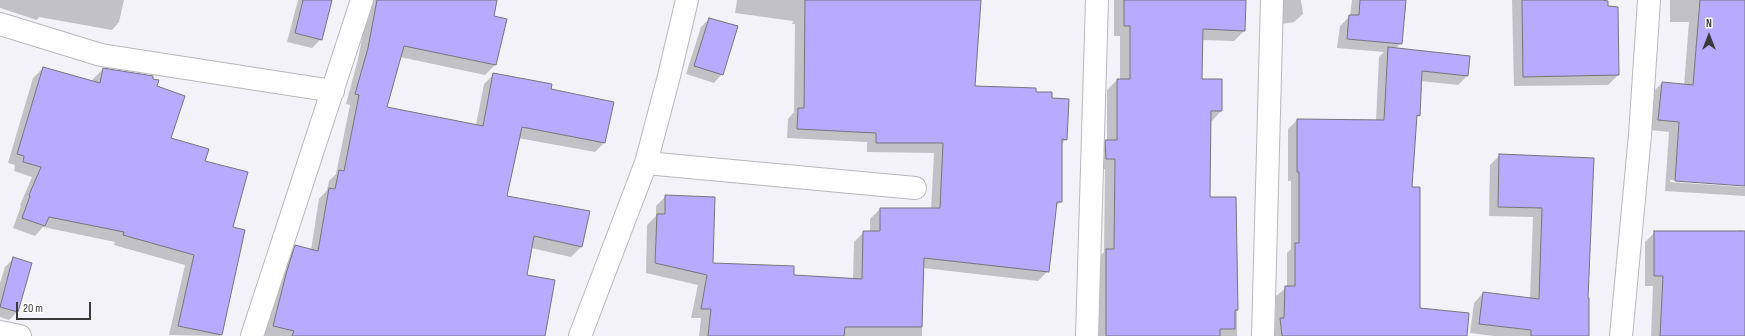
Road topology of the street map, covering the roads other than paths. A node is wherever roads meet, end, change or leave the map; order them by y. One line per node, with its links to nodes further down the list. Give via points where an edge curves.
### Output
1 (362, 0): 7 (street)
2 (687, 0): 8 (street)
3 (1097, 0): 14 (street)
4 (1272, 0): 15 (street)
5 (1649, 0): 16 (street, via 1640,135)
6 (0, 24): 7 (street, via 101,55)
7 (333, 91): 12 (street)
8 (646, 163): 9 (street); 13 (street)
9 (915, 188)
10 (0, 332): 11 (street)
11 (20, 336)
12 (252, 336)
13 (580, 336)
14 (1087, 336)
15 (1263, 336)
16 (1621, 336)

